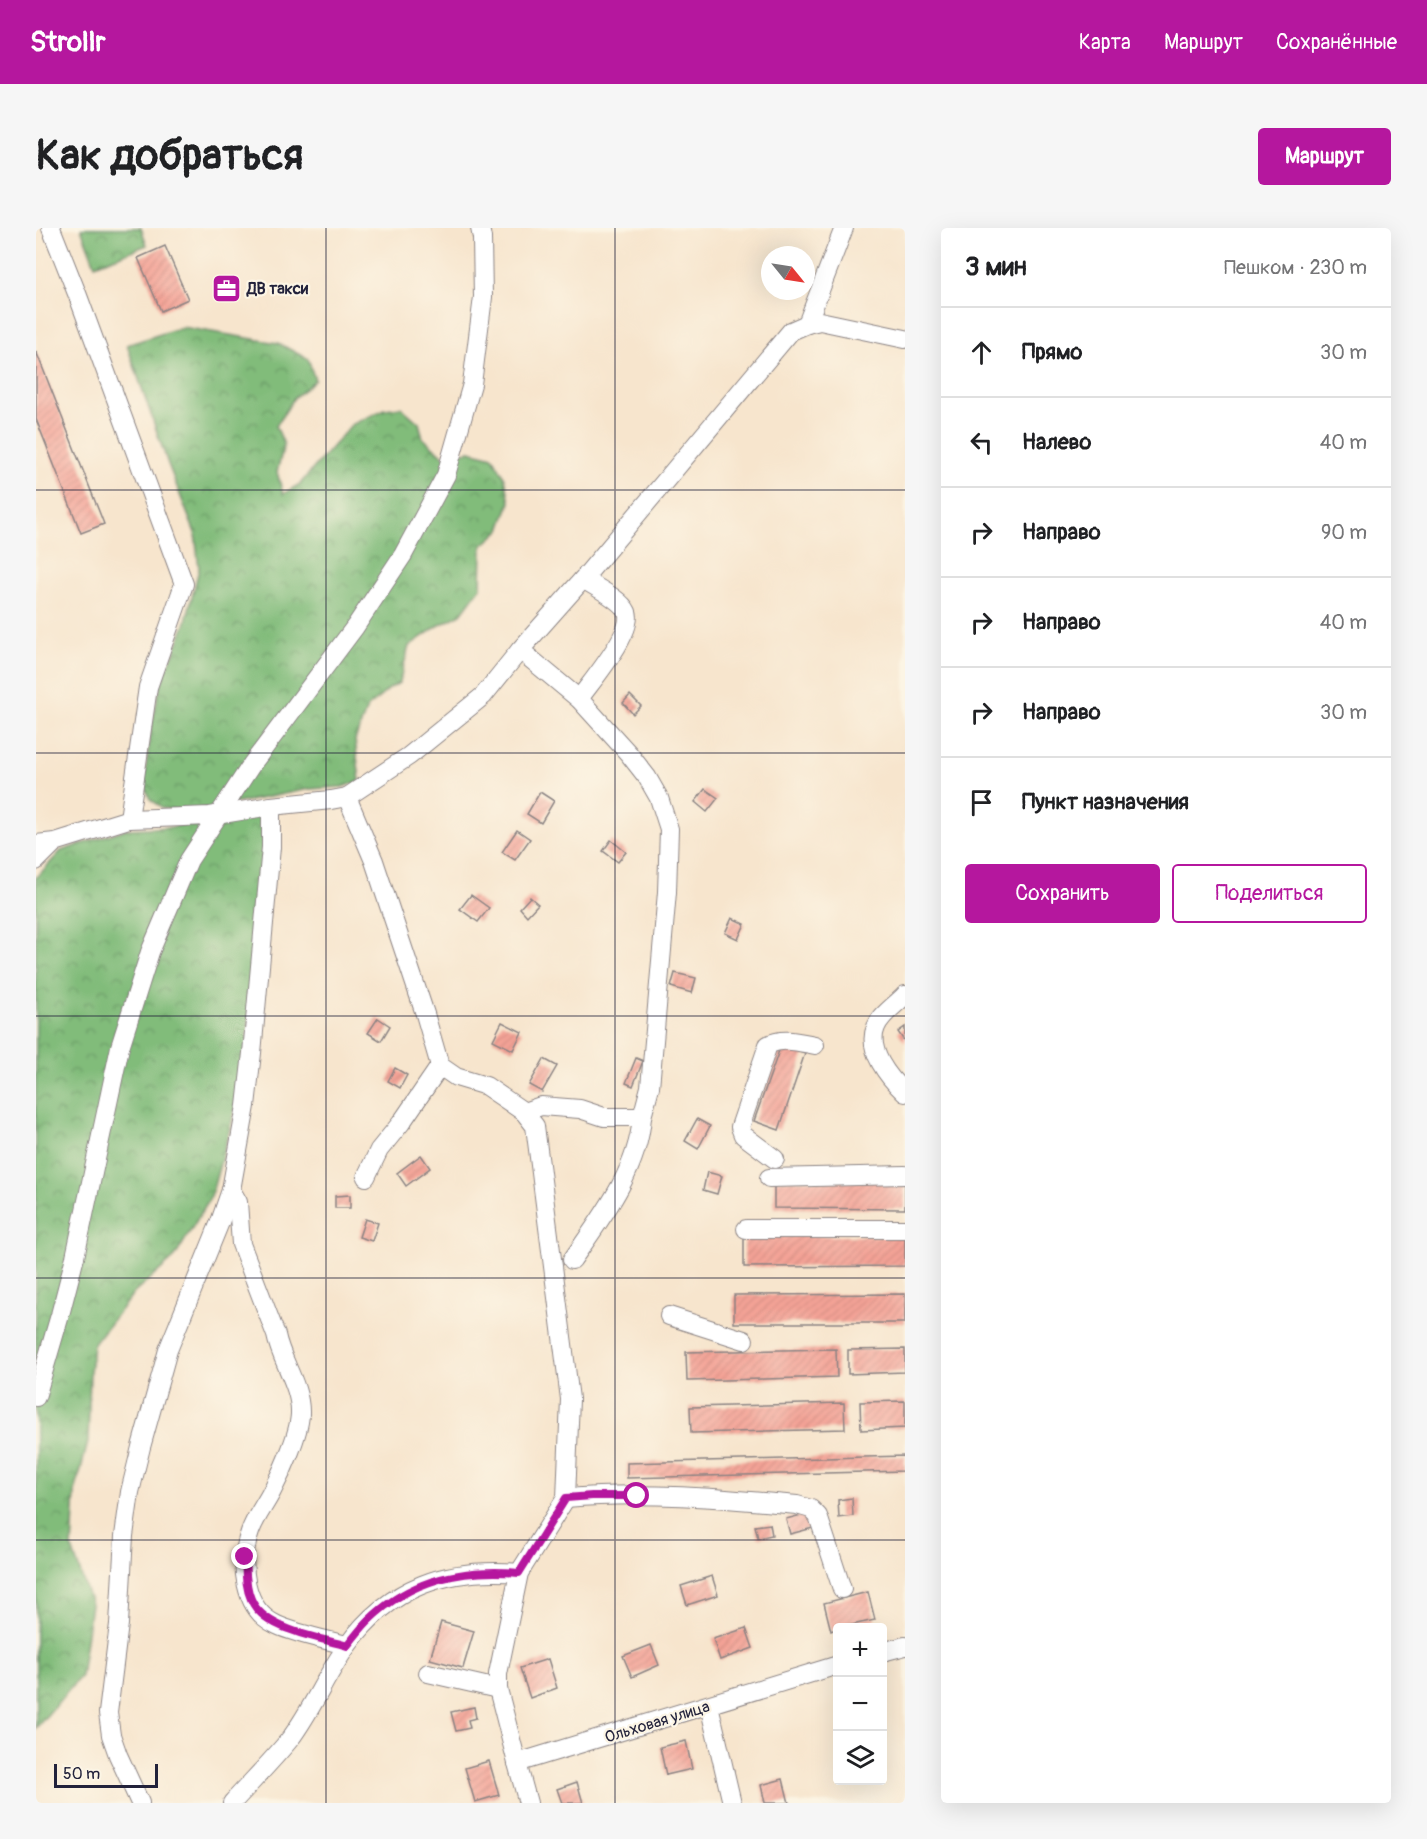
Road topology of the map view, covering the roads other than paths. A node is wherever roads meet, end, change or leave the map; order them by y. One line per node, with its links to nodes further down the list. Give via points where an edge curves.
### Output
1 (51, 228): 12 (street, via 184,584 148,687)
2 (480, 228): 11 (street, via 483,297 472,384 446,475 403,555 355,627)
3 (844, 228): 4 (street)
4 (807, 324): 5 (street, via 820,321); 6 (street, via 791,331)
5 (905, 339)
6 (583, 579): 7 (street); 8 (street, via 623,605 629,624)
7 (520, 650): 8 (street); 9 (street, via 483,696 409,756)
8 (579, 699): 21 (street, via 647,777 669,829 650,1087)
9 (347, 797): 10 (street); 18 (street, via 374,861)
10 (271, 806): 11 (street); 26 (street, via 271,847 252,1053)
11 (219, 814): 12 (street); 32 (street, via 189,860 136,992 120,1047 75,1257)
12 (129, 819): 13 (street)
13 (55, 842): 14 (street); 15 (street)
14 (36, 844)
15 (36, 861)
16 (905, 995): 19 (street, via 876,1025 873,1039 877,1057)
17 (815, 1045): 22 (street, via 782,1040 768,1045 741,1132)
18 (440, 1066): 20 (street, via 456,1077 486,1086); 24 (street, via 379,1150)
19 (905, 1093)
20 (524, 1112): 21 (street, via 541,1106 580,1109 604,1116); 33 (street, via 535,1126 570,1399)
21 (642, 1117): 29 (street, via 638,1141 614,1200)
22 (775, 1159)
23 (905, 1175): 25 (street)
24 (366, 1177)
25 (769, 1178)
26 (231, 1190): 36 (street, via 238,1202 241,1244 298,1394 300,1413 283,1466 250,1532 246,1582 251,1600 263,1616 276,1624); 44 (street, via 168,1350 130,1492 108,1713 111,1736)
27 (746, 1229): 28 (street)
28 (905, 1229)
29 (572, 1260)
30 (669, 1316): 31 (street)
31 (744, 1340)
32 (36, 1397)
33 (566, 1498): 34 (street); 35 (street, via 683,1496 797,1504 818,1516)
34 (519, 1573): 36 (street, via 464,1573 430,1580 395,1598); 41 (street)
35 (842, 1589)
36 (347, 1646): 45 (street, via 290,1738)
37 (905, 1646): 38 (street)
38 (887, 1651)
39 (833, 1666): 42 (street, Ольховая улица)
40 (428, 1673): 41 (street)
41 (498, 1689): 43 (street)
42 (709, 1705): 43 (street, Ольховая улица); 47 (street)
43 (517, 1763): 46 (street)
44 (140, 1803)
45 (232, 1803)
46 (528, 1803)
47 (732, 1803)

